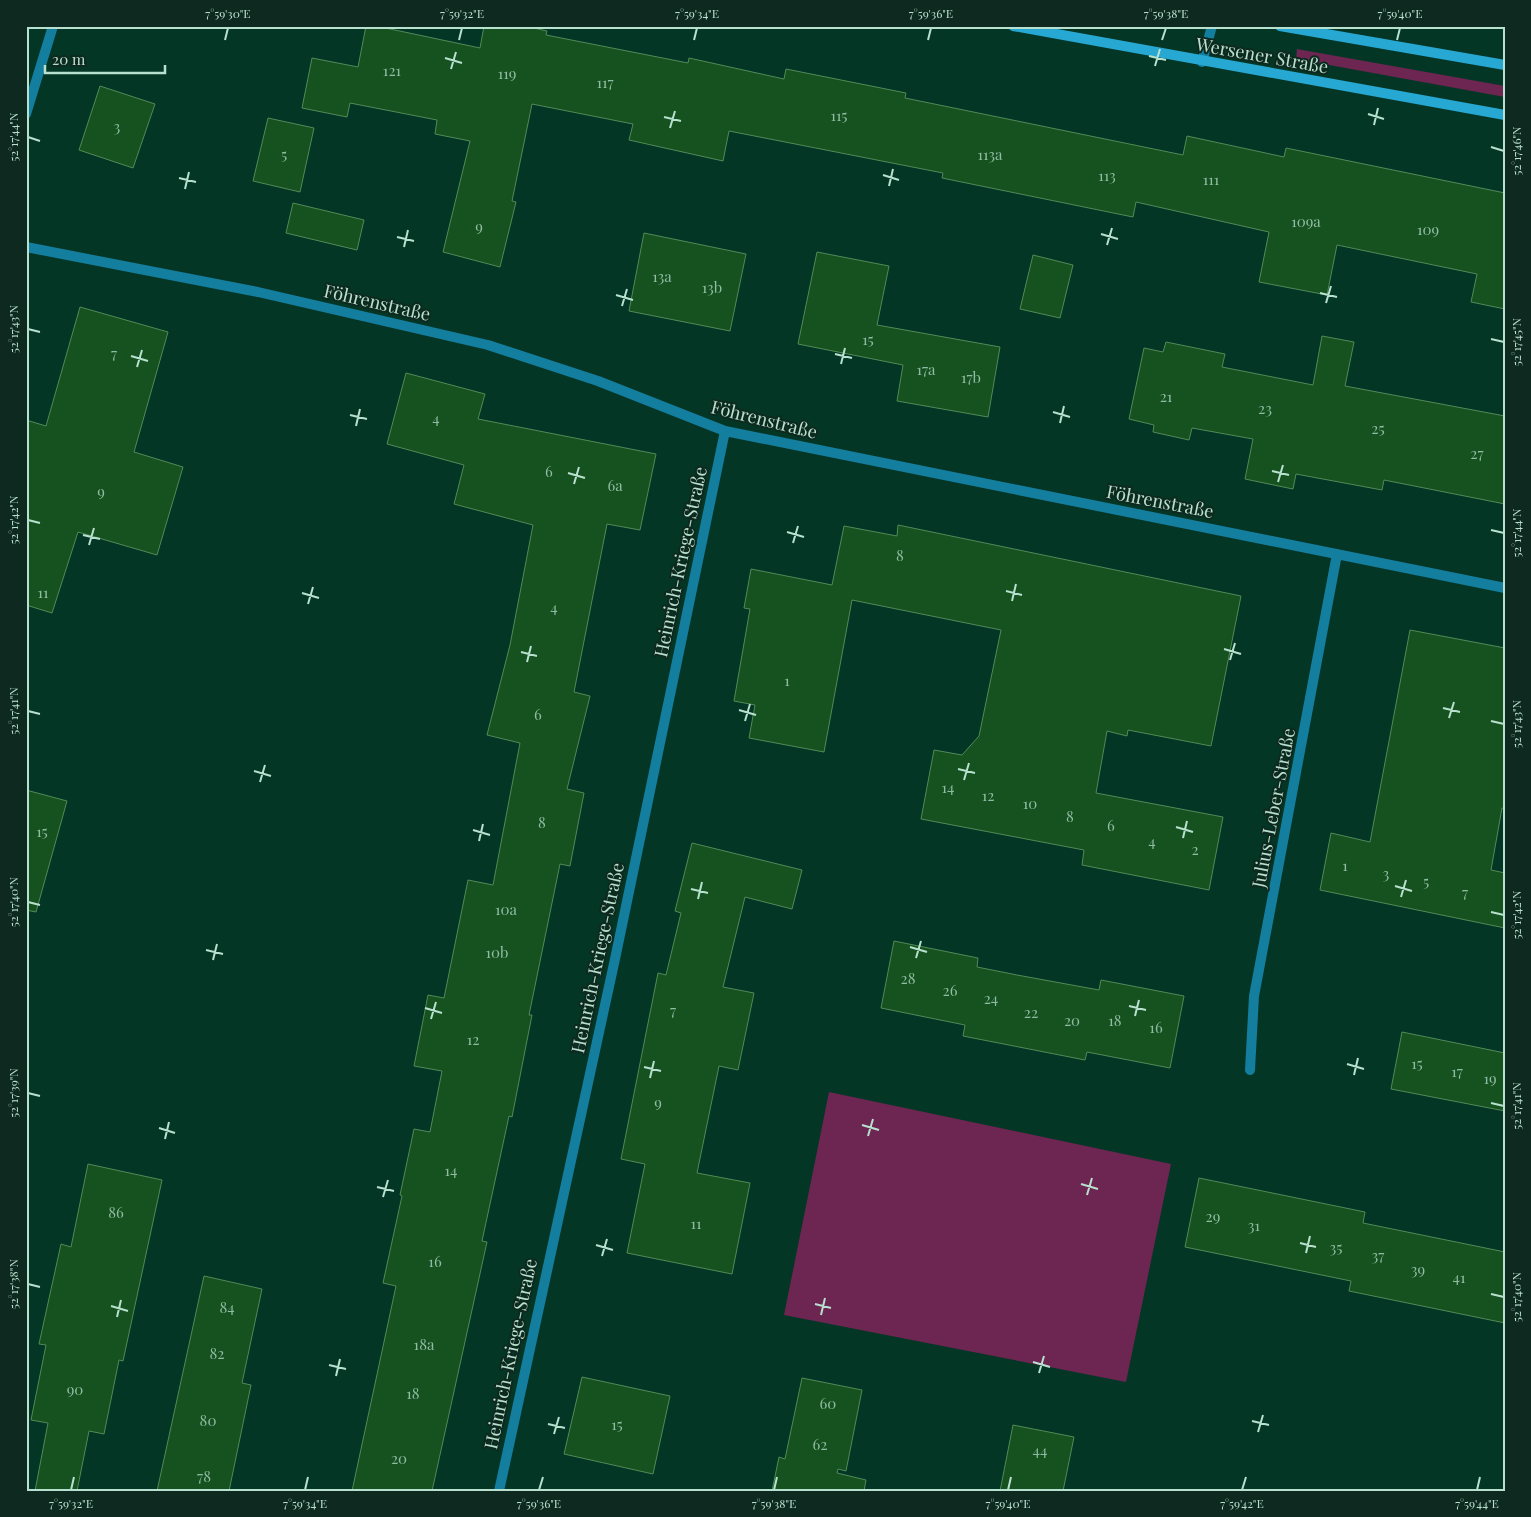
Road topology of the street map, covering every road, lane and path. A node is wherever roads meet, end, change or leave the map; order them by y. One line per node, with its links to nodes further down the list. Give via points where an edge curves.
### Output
1 (53, 26): 7 (street)
2 (1013, 26): 5 (main road, Wersener Straße)
3 (1212, 26): 5 (street)
4 (1280, 26): 6 (main road, Wersener Straße)
5 (1202, 62): 8 (main road, Wersener Straße)
6 (1505, 65)
7 (26, 114)
8 (1505, 115)
9 (26, 247): 10 (street, Föhrenstraße, via 258,292 488,345 598,381)
10 (725, 431): 11 (street, Föhrenstraße); 14 (street, Heinrich-Kriege-Straße, via 615,959)
11 (1338, 554): 12 (street, Föhrenstraße); 13 (street, Julius-Leber-Straße, via 1254,996)
12 (1505, 588)
13 (1250, 1070)
14 (498, 1491)

